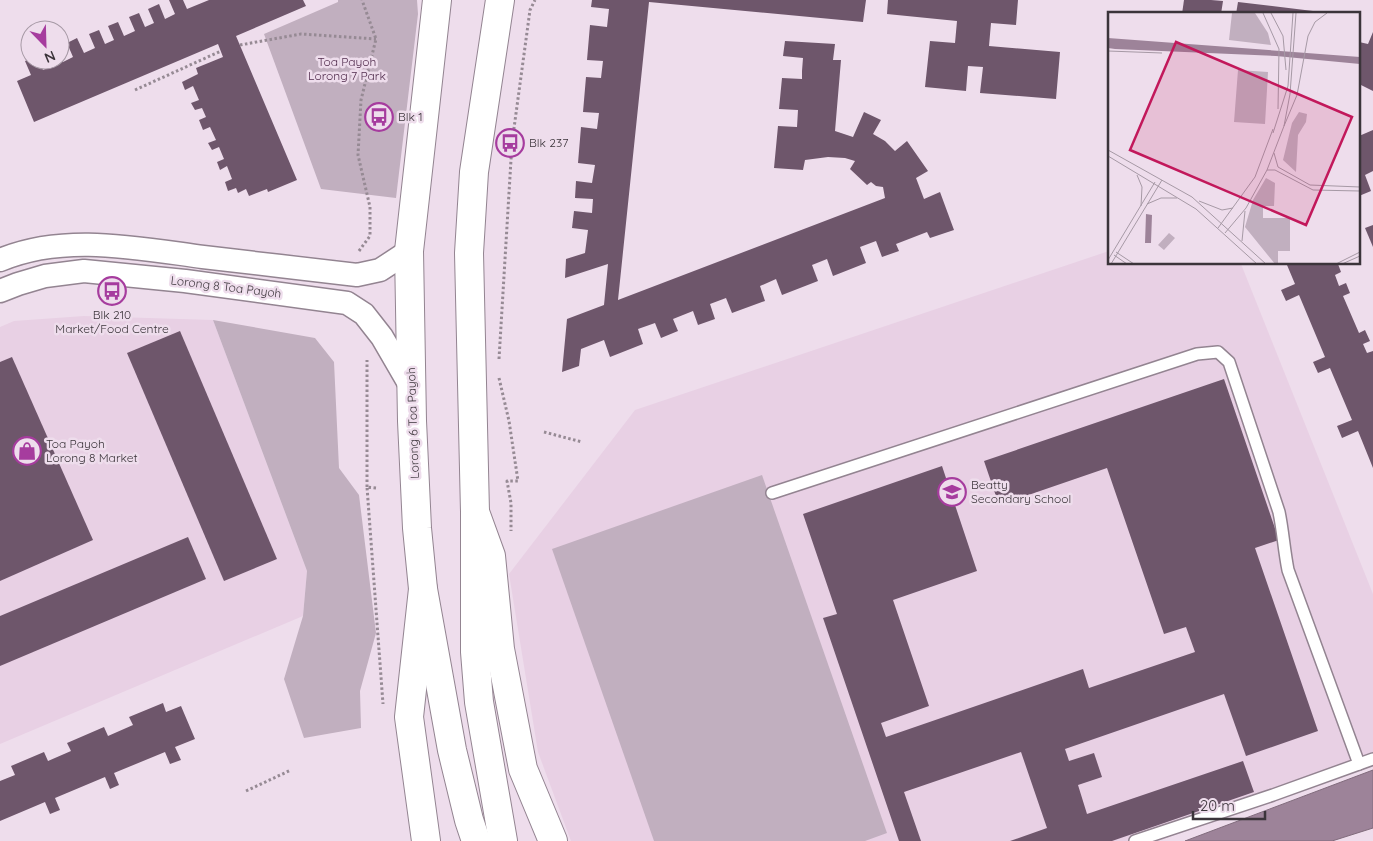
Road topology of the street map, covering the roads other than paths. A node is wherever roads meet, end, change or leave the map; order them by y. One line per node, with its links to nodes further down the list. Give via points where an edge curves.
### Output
1 (437, 0): 3 (main road, Lorong 6 Toa Payoh)
2 (500, 0): 8 (main road, via 474,172 469,253)
3 (409, 251): 4 (street, via 380,270 357,275 124,246 82,244 48,247); 6 (main road, Lorong 6 Toa Payoh)
4 (0, 260)
5 (0, 291): 6 (street, Lorong 8 Toa Payoh, via 45,276 84,271 347,303 364,314 382,337)
6 (411, 387): 9 (main road, Lorong 6 Toa Payoh)
7 (772, 493): 11 (lane, via 1197,354 1218,352 1229,362 1279,512 1288,570)
8 (475, 512): 12 (main road, via 475,652 479,702); 17 (main road, via 491,556 500,649 523,768)
9 (423, 589): 13 (main road, via 409,717); 14 (main road, Lorong 6 Toa Payoh, via 452,750)
10 (1373, 759): 11 (lane)
11 (1359, 764): 18 (lane)
12 (493, 789): 15 (main road); 16 (main road)
13 (426, 841)
14 (476, 841)
15 (503, 841)
16 (516, 841)
17 (553, 841)
18 (1135, 841)

